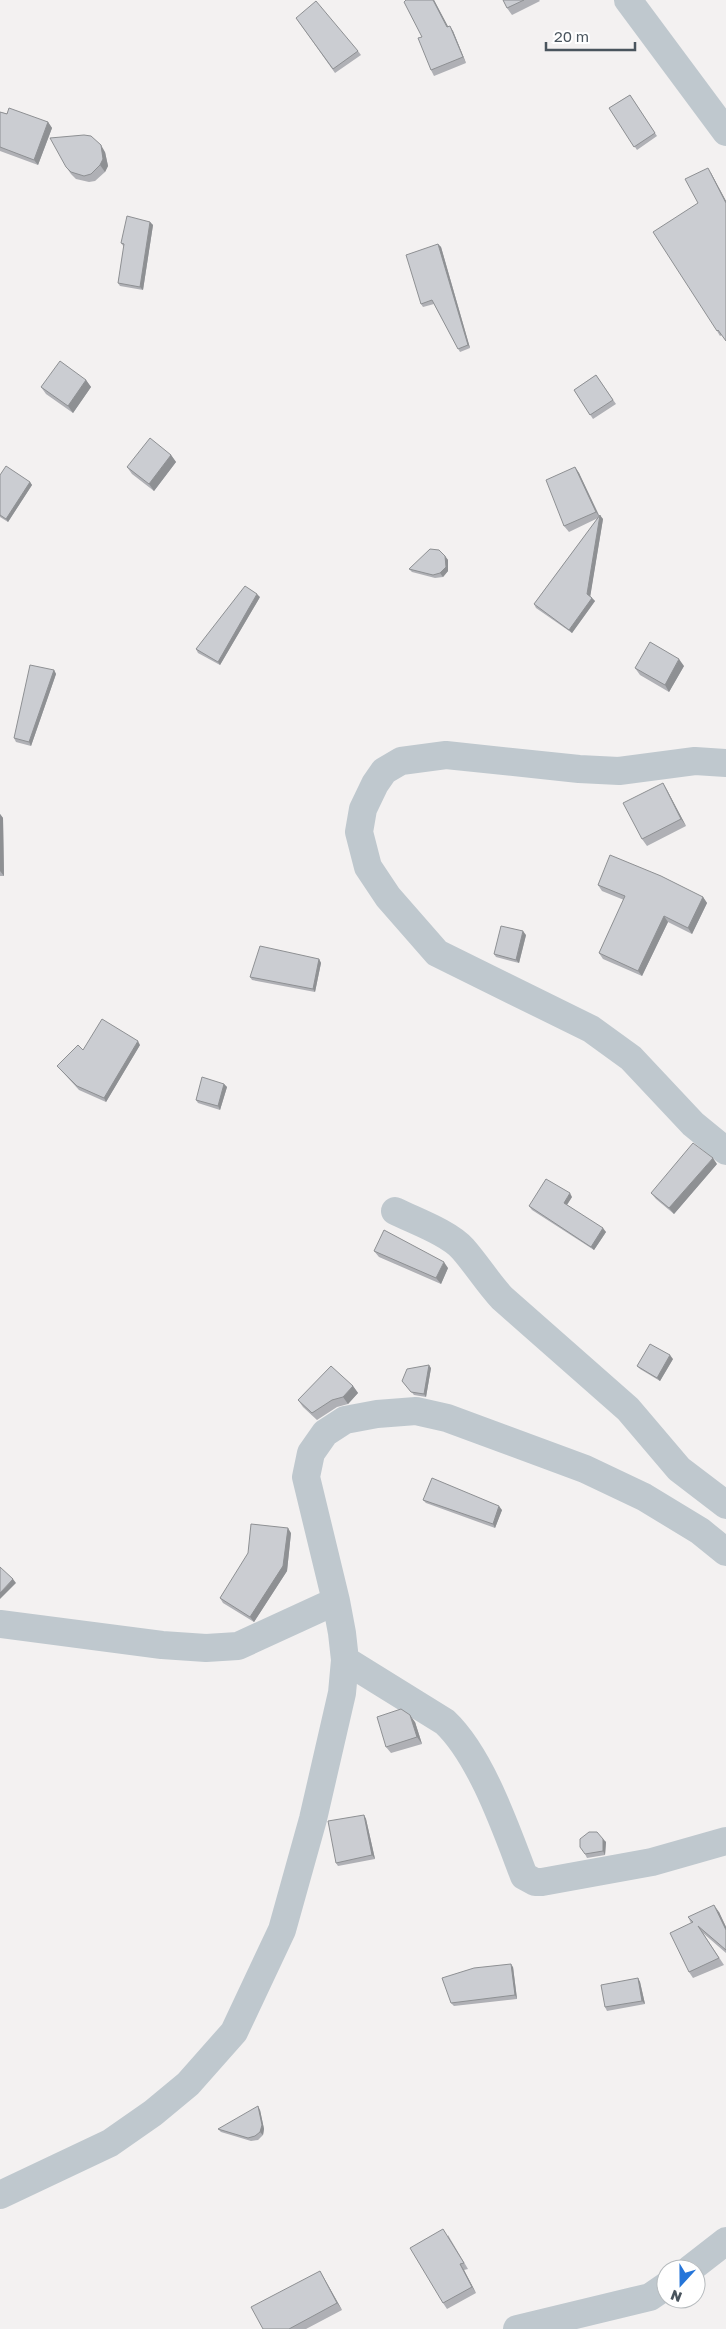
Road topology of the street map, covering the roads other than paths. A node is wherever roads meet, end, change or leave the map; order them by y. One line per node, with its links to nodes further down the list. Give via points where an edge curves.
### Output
1 (628, 0): 2 (street)
2 (726, 132)
3 (726, 763): 4 (street, via 696,761 619,770 446,755 401,761 384,772 375,784 363,809 359,832 368,867 388,897 437,953 591,1029 631,1058 693,1124)
4 (726, 1151)
5 (395, 1211): 6 (street, via 462,1248 502,1298 628,1409 678,1469)
6 (726, 1505)
7 (726, 1552): 8 (street, via 700,1531 644,1497 585,1470 447,1418 416,1411 377,1414 345,1420 325,1433 311,1453 306,1478)
8 (336, 1601): 9 (street, via 238,1646 162,1645); 10 (street)
9 (0, 1624)
10 (345, 1660): 11 (street, via 445,1722 456,1733 500,1814 524,1876 529,1880 542,1882 652,1862); 12 (street, via 342,1693 313,1819 282,1930 234,2032 188,2084 117,2138)
11 (726, 1841)
12 (0, 2195)
13 (726, 2242): 14 (street)
14 (703, 2259)
15 (656, 2293): 16 (street)
16 (517, 2329)

